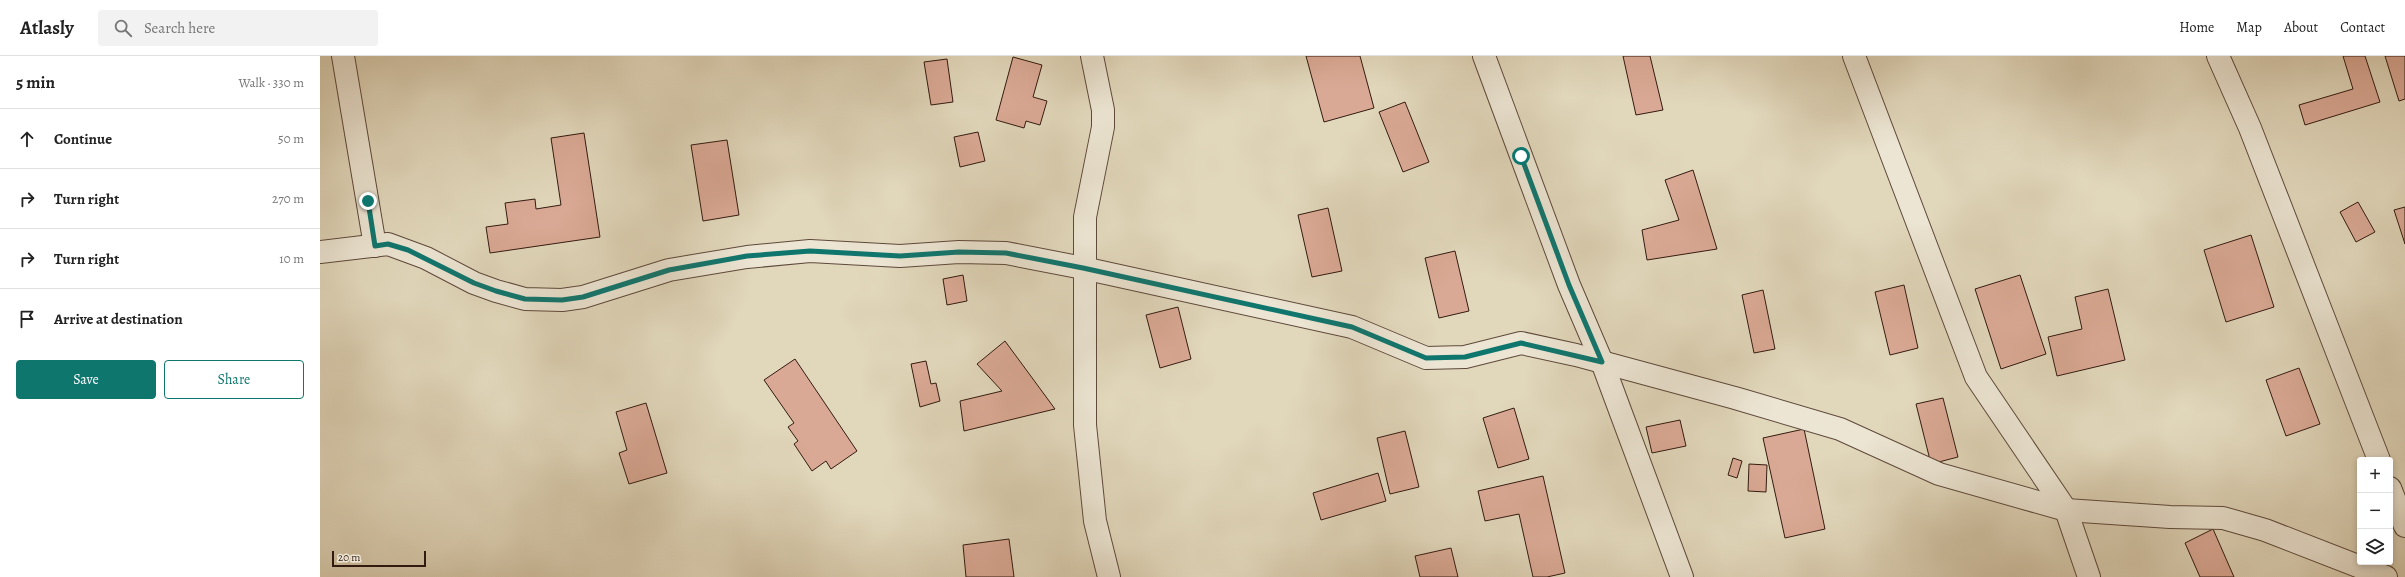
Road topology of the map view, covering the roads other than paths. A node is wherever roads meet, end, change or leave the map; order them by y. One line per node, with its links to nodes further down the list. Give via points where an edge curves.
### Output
1 (343, 56): 6 (street)
2 (1092, 56): 8 (street, via 1103,110 1103,127 1085,217)
3 (1484, 56): 9 (street, via 1569,285)
4 (1854, 56): 12 (street, via 1976,377)
5 (2218, 56): 10 (street, via 2250,128)
6 (375, 246): 7 (street); 8 (street, via 388,244 408,250 474,283 496,291 525,299 555,300 583,297 669,270 747,256 810,251 900,256 959,252 1006,253)
7 (320, 252)
8 (1083, 268): 9 (street, via 1352,327 1426,358 1465,357 1521,343); 14 (street, via 1086,335 1085,425 1095,521)
9 (1602, 362): 12 (street, via 1840,429 1939,474); 15 (street)
10 (2378, 457)
11 (2392, 493): 13 (street)
12 (2066, 510): 16 (street); 17 (street, via 2223,518 2265,530)
13 (2405, 526)
14 (1109, 577)
15 (1682, 577)
16 (2089, 577)
17 (2386, 577)

